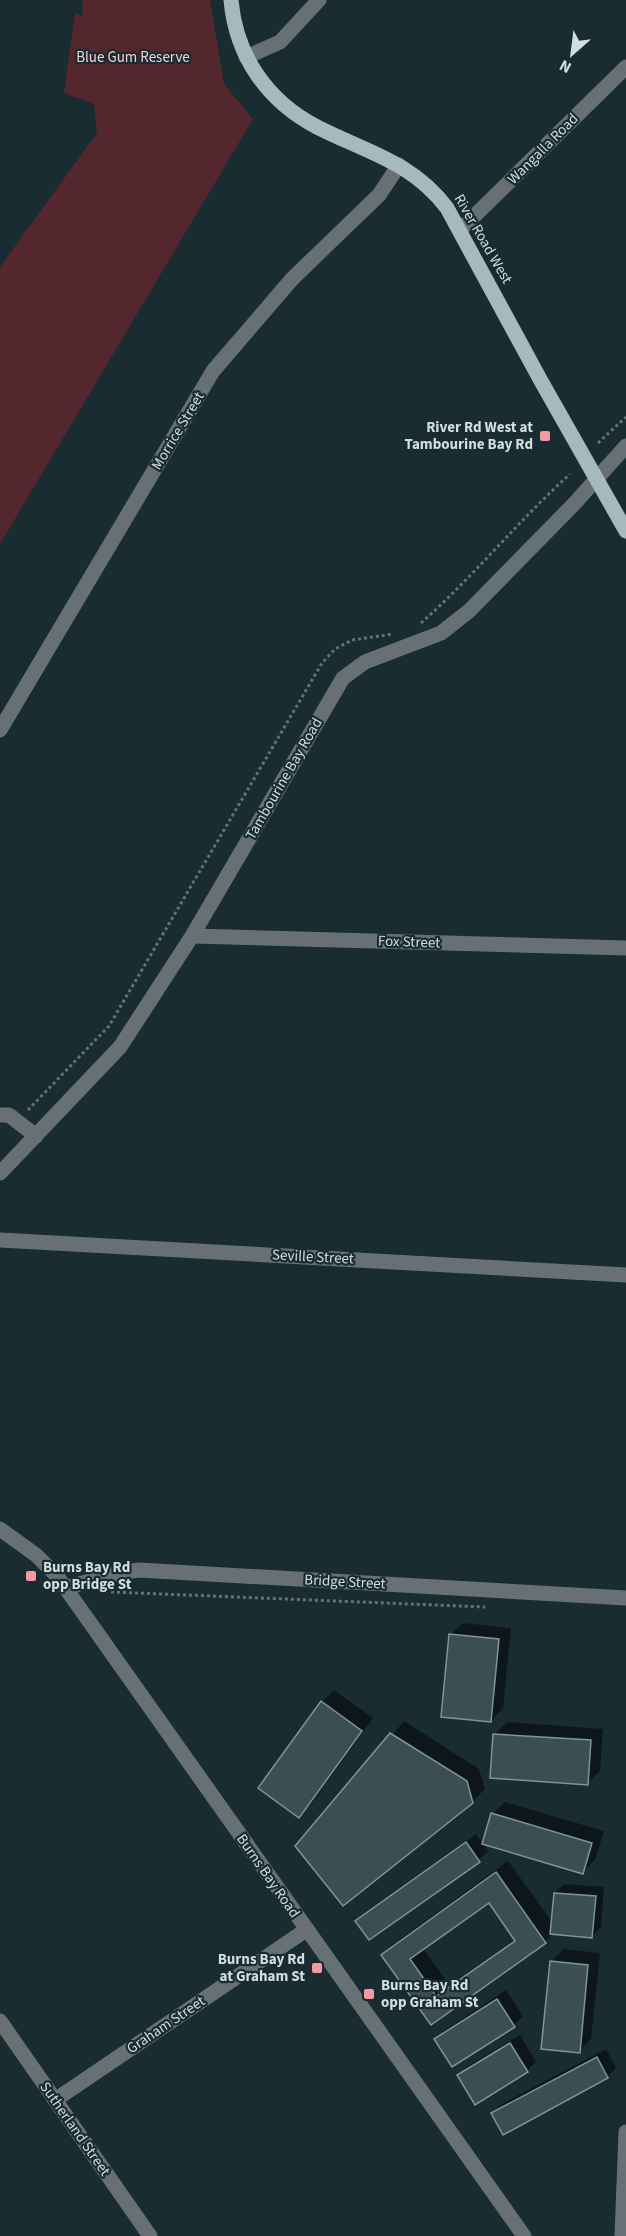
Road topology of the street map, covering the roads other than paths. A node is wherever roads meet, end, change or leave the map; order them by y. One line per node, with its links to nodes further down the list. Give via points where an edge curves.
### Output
1 (231, 0): 3 (main road, River Road West)
2 (319, 0): 3 (street, via 280,42)
3 (246, 57): 5 (main road, River Road West, via 253,72 292,112)
4 (626, 67): 6 (street, Wangalla Road)
5 (399, 165): 6 (main road, River Road West, via 427,184); 10 (street, Morrice Street, via 379,195 292,279 213,371)
6 (460, 230): 8 (main road, River Road West)
7 (626, 446): 8 (street, Tambourine Bay Road)
8 (596, 479): 9 (main road, River Road West); 11 (street, Tambourine Bay Road, via 454,624 427,639 365,662 343,678)
9 (626, 531)
10 (0, 730)
11 (192, 936): 12 (street, Fox Street); 14 (street, Tambourine Bay Road, via 120,1047)
12 (626, 948)
13 (0, 1115): 14 (street, via 9,1115)
14 (36, 1136): 15 (street, Tambourine Bay Road)
15 (0, 1173)
16 (0, 1240): 17 (street, Seville Street)
17 (626, 1275)
18 (0, 1529): 19 (street, Burns Bay Road, via 36,1555)
19 (65, 1588): 20 (street, Bridge Street, via 118,1572 139,1570); 21 (street, Burns Bay Road)
20 (626, 1598)
21 (306, 1930): 23 (street, Graham Street); 26 (street, Burns Bay Road)
22 (0, 2021): 23 (street, Sutherland Street)
23 (55, 2100): 25 (street, Sutherland Street)
24 (626, 2132): 27 (street)
25 (150, 2236)
26 (524, 2236)
27 (622, 2236)

